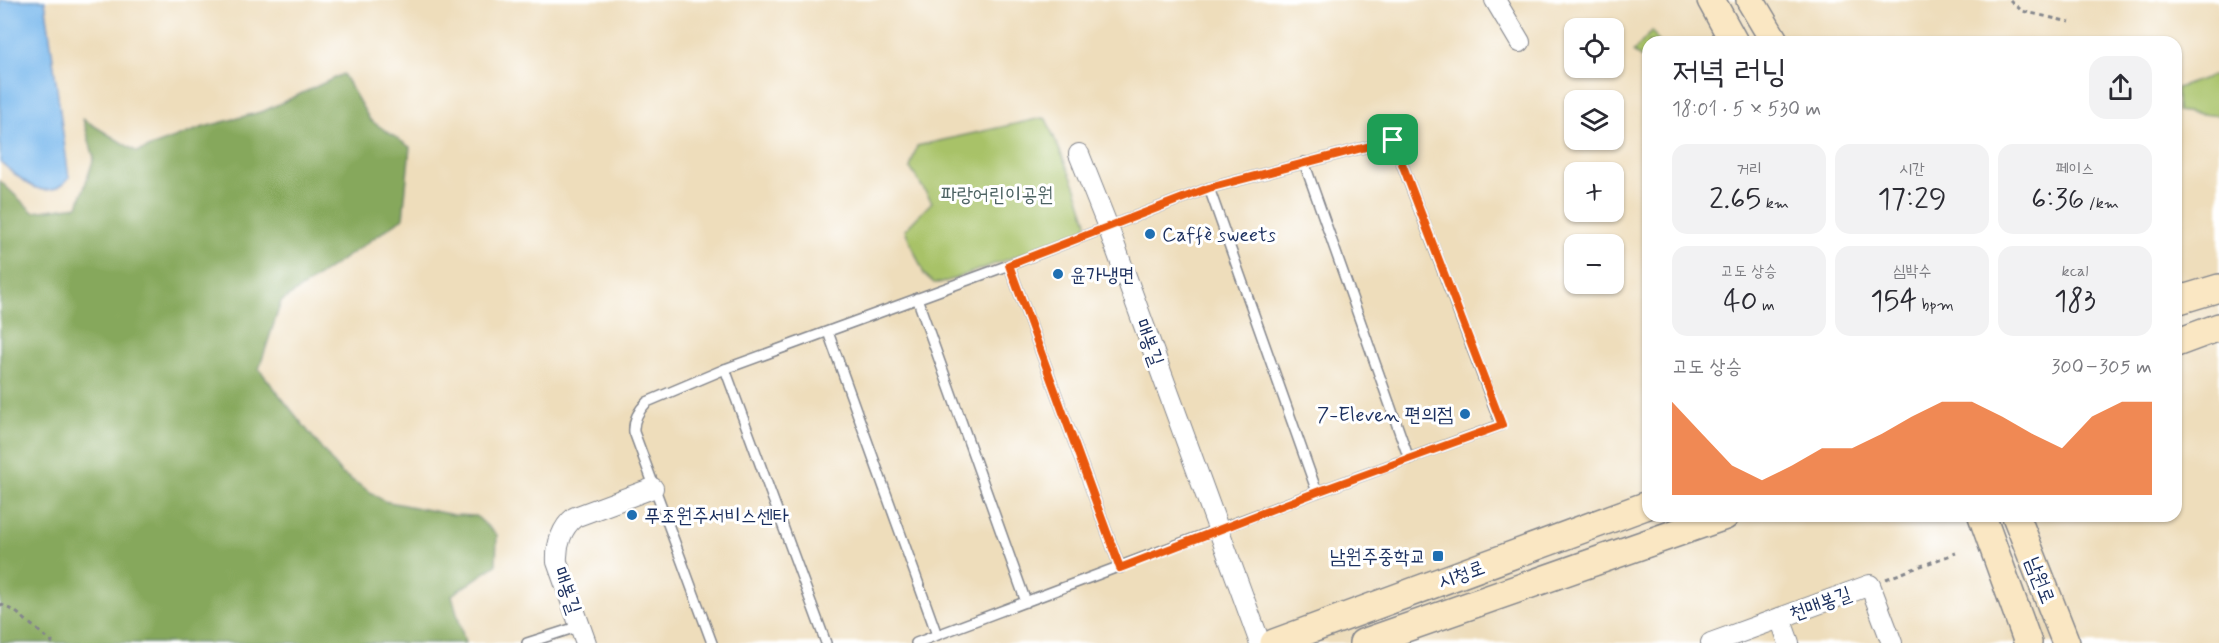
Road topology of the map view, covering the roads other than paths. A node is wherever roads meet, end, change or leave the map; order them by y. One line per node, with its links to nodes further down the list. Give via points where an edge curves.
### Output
1 (1496, 0): 6 (street)
2 (1711, 0): 4 (street)
3 (1750, 0): 5 (street)
4 (1731, 36)
5 (1771, 36)
6 (1520, 42)
7 (1079, 154): 10 (street, 매봉길)
8 (1304, 162): 9 (lane); 19 (lane); 19 (lane, via 1393,140 1502,425)
9 (1209, 188): 10 (lane); 21 (lane)
10 (1108, 227): 11 (lane); 26 (street, 매봉길)
11 (1009, 265): 13 (lane); 27 (lane)
12 (2219, 288): 14 (street)
13 (917, 298): 16 (lane); 28 (lane)
14 (2182, 300)
15 (2219, 327): 17 (street)
16 (828, 332): 18 (lane); 31 (lane)
17 (2182, 341)
18 (725, 369): 20 (lane, via 654,398 638,412 634,432); 34 (lane)
19 (1409, 459): 21 (lane)
20 (653, 488): 30 (street, 매봉길, via 568,522 557,562); 33 (lane)
21 (1317, 492): 26 (lane)
22 (1642, 507): 37 (street, 시청로)
23 (1708, 522): 38 (street, 시청로)
24 (1984, 522): 42 (street, 남원로)
25 (2018, 522): 43 (street, 남원로)
26 (1218, 530): 27 (lane); 36 (street, 매봉길)
27 (1120, 568): 28 (lane)
28 (1026, 602): 31 (lane)
29 (1780, 618): 39 (street, 천매봉길); 40 (street, 천매봉길); 41 (street, 천매봉길, via 1870,585)
30 (583, 634): 32 (lane)
31 (937, 635): 35 (lane)
32 (527, 643)
33 (712, 643)
34 (826, 643)
35 (916, 643)
36 (1260, 643)
37 (1274, 643)
38 (1363, 643)
39 (1711, 643)
40 (1789, 643)
41 (1892, 643)
42 (2028, 643)
43 (2066, 643)

